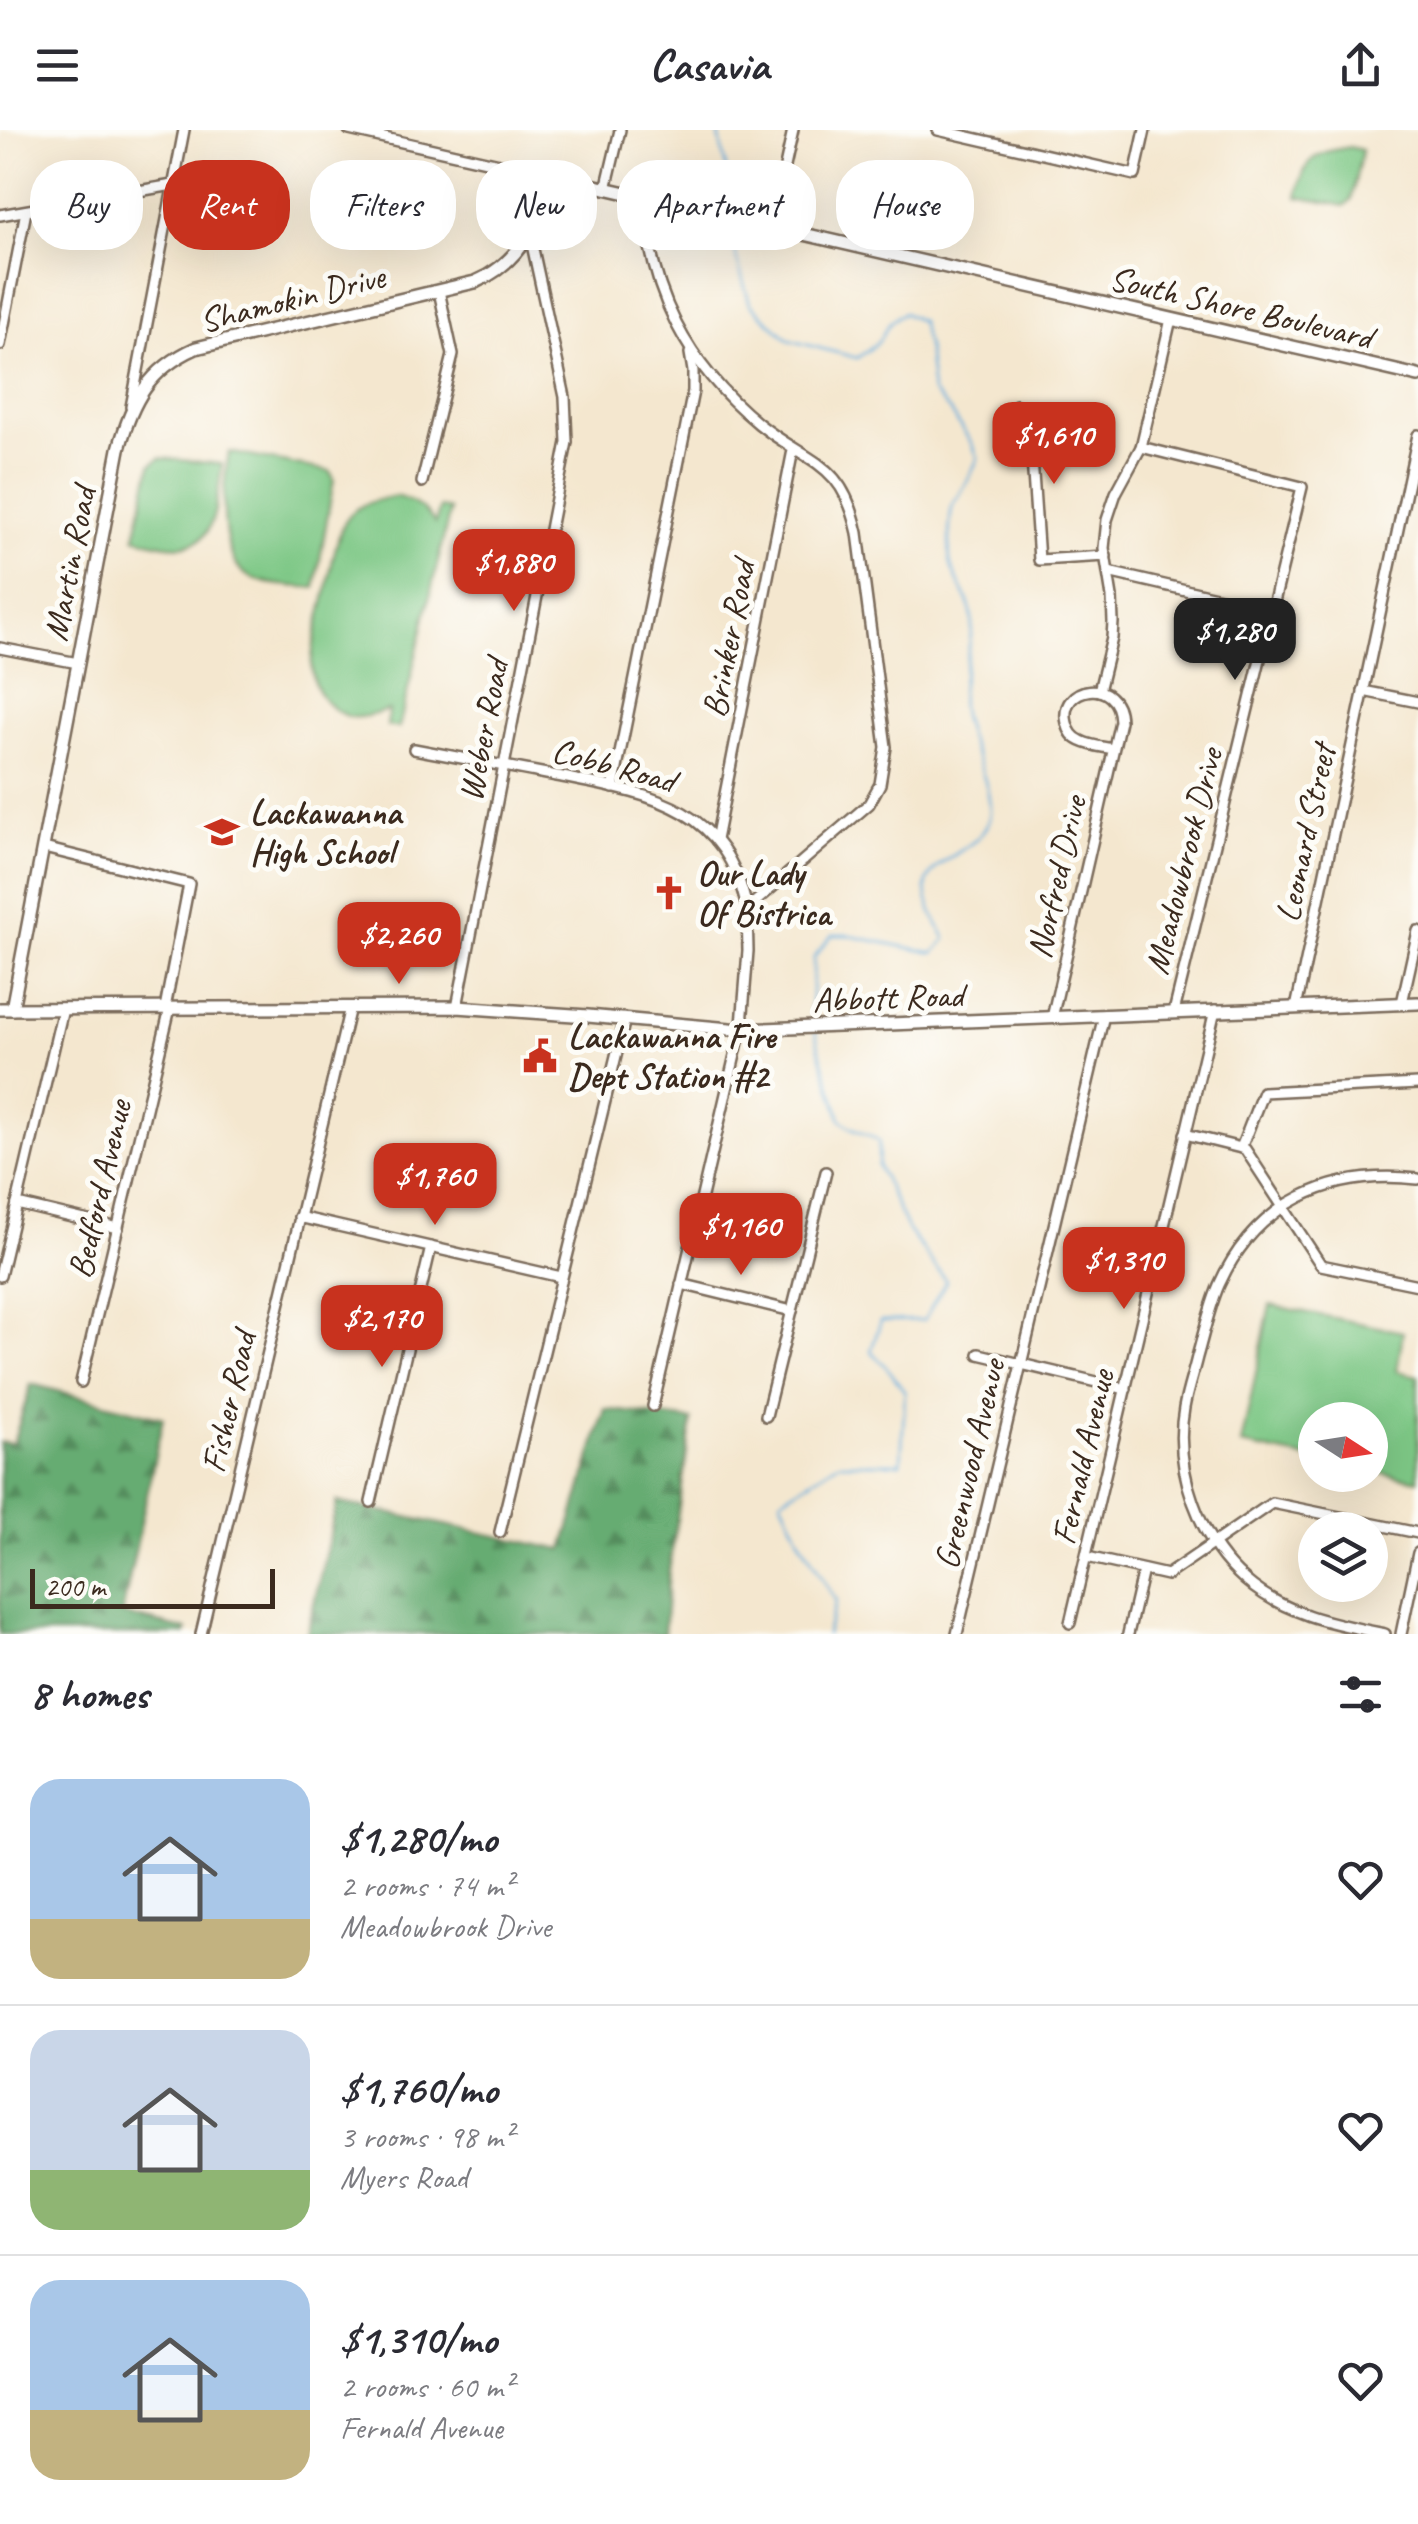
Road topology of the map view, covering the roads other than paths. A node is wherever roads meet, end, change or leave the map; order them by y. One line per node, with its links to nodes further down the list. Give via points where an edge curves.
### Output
1 (184, 130): 7 (street, Martin Road)
2 (349, 130): 8 (street, South Shore Boulevard)
3 (620, 130): 12 (street)
4 (793, 130): 9 (street)
5 (938, 130): 6 (street, via 1134,174)
6 (1145, 130)
7 (177, 160)
8 (482, 160)
9 (786, 160)
10 (597, 186): 12 (street, South Shore Boulevard)
11 (163, 187): 14 (street)
12 (606, 188): 13 (street, South Shore Boulevard)
13 (617, 191)
14 (26, 211): 15 (street); 23 (street)
15 (0, 215)
16 (163, 234): 27 (street, Martin Road)
17 (816, 236): 22 (street, South Shore Boulevard)
18 (518, 250): 21 (street, Shamokin Drive, via 476,282)
19 (533, 250): 44 (street, Weber Road, via 565,397 566,442)
20 (651, 250): 24 (street)
21 (439, 291): 27 (street, Shamokin Drive, via 196,348 159,371); 31 (street, via 453,355)
22 (1170, 319): 25 (street, South Shore Boulevard); 29 (street)
23 (0, 345)
24 (687, 346): 30 (street, via 728,397); 45 (street, via 693,392)
25 (1418, 376)
26 (1016, 405): 34 (street, via 1030,430 1039,560)
27 (130, 412): 38 (street, Martin Road)
28 (1418, 435): 32 (street, Leonard Street)
29 (1141, 448): 34 (street, via 1110,507); 36 (street, Meadowbrook Drive, via 1302,487)
30 (793, 450): 46 (street, Brinker Road); 48 (street, via 833,476 854,512 886,753 868,804)
31 (422, 482)
32 (1402, 508): 33 (street); 40 (street, Leonard Street)
33 (1418, 512)
34 (1106, 556): 35 (street)
35 (1108, 572): 36 (street); 39 (street, via 1112,638)
36 (1272, 610): 59 (street, Meadowbrook Drive)
37 (0, 648): 38 (street)
38 (78, 663): 47 (street, Martin Road)
39 (1099, 691): 43 (street, Norfred Drive, via 1115,700 1120,715); 43 (street, via 1078,694 1066,720 1080,740)
40 (1364, 691): 41 (street); 55 (street, Leonard Street)
41 (1418, 702)
42 (414, 748): 44 (street, Cobb Road)
43 (1113, 749): 61 (street, Norfred Drive)
44 (504, 766): 45 (street, Cobb Road); 53 (street, Weber Road)
45 (614, 788): 46 (street, Cobb Road, via 665,802)
46 (716, 840): 48 (street, Cobb Road)
47 (44, 848): 54 (street, Bedford Avenue, via 189,884); 56 (street, Martin Road)
48 (747, 910): 63 (street, Cobb Road)
49 (1418, 931): 51 (street)
50 (1418, 1003): 51 (street, Abbott Road)
51 (1402, 1004): 55 (street, Abbott Road)
52 (350, 1007): 53 (street, Abbott Road); 54 (street, Abbott Road); 71 (street, Fisher Road)
53 (457, 1007): 62 (street, Abbott Road)
54 (167, 1008): 57 (street, Abbott Road); 72 (street, Bedford Avenue)
55 (1296, 1008): 58 (street, Abbott Road)
56 (6, 1009): 57 (street, Abbott Road)
57 (64, 1009): 69 (street)
58 (1215, 1010): 59 (street, Abbott Road); 65 (street, Fernald Avenue)
59 (1174, 1012): 60 (street, Abbott Road)
60 (1104, 1016): 61 (street, Abbott Road); 80 (street, Greenwood Avenue)
61 (1052, 1018): 63 (street, Abbott Road)
62 (624, 1019): 63 (street, Abbott Road); 75 (street)
63 (741, 1030): 76 (street, Cobb Road)
64 (1417, 1082): 66 (street, via 1263,1092)
65 (1186, 1134): 66 (street); 82 (street, Fernald Avenue)
66 (1242, 1148): 70 (street)
67 (826, 1172): 78 (street)
68 (1418, 1178): 70 (street, via 1346,1180)
69 (16, 1204): 72 (street); 74 (street)
70 (1284, 1207): 77 (street, via 1321,1265); 88 (street, via 1248,1240 1220,1284 1184,1409 1187,1482)
71 (300, 1217): 73 (street); 93 (street, Fisher Road)
72 (118, 1228): 81 (street, Bedford Avenue)
73 (431, 1247): 75 (street); 85 (street)
74 (0, 1276)
75 (561, 1277): 86 (street)
76 (682, 1284): 78 (street); 83 (street, Cobb Road)
77 (1418, 1285)
78 (792, 1310): 84 (street)
79 (978, 1354): 80 (street)
80 (1021, 1364): 82 (street); 94 (street, Greenwood Avenue)
81 (81, 1382)
82 (1126, 1389): 90 (street, Fernald Avenue)
83 (653, 1406)
84 (766, 1416)
85 (370, 1502)
86 (500, 1532)
87 (1418, 1533): 88 (street, via 1272,1503)
88 (1214, 1542): 91 (street, via 1167,1575); 96 (street, via 1242,1578 1289,1608)
89 (1418, 1553): 97 (street)
90 (1087, 1557): 91 (street); 92 (street, Fernald Avenue)
91 (1143, 1570): 95 (street)
92 (1070, 1623)
93 (201, 1634)
94 (957, 1634)
95 (1128, 1634)
96 (1385, 1634)
97 (1401, 1634)

